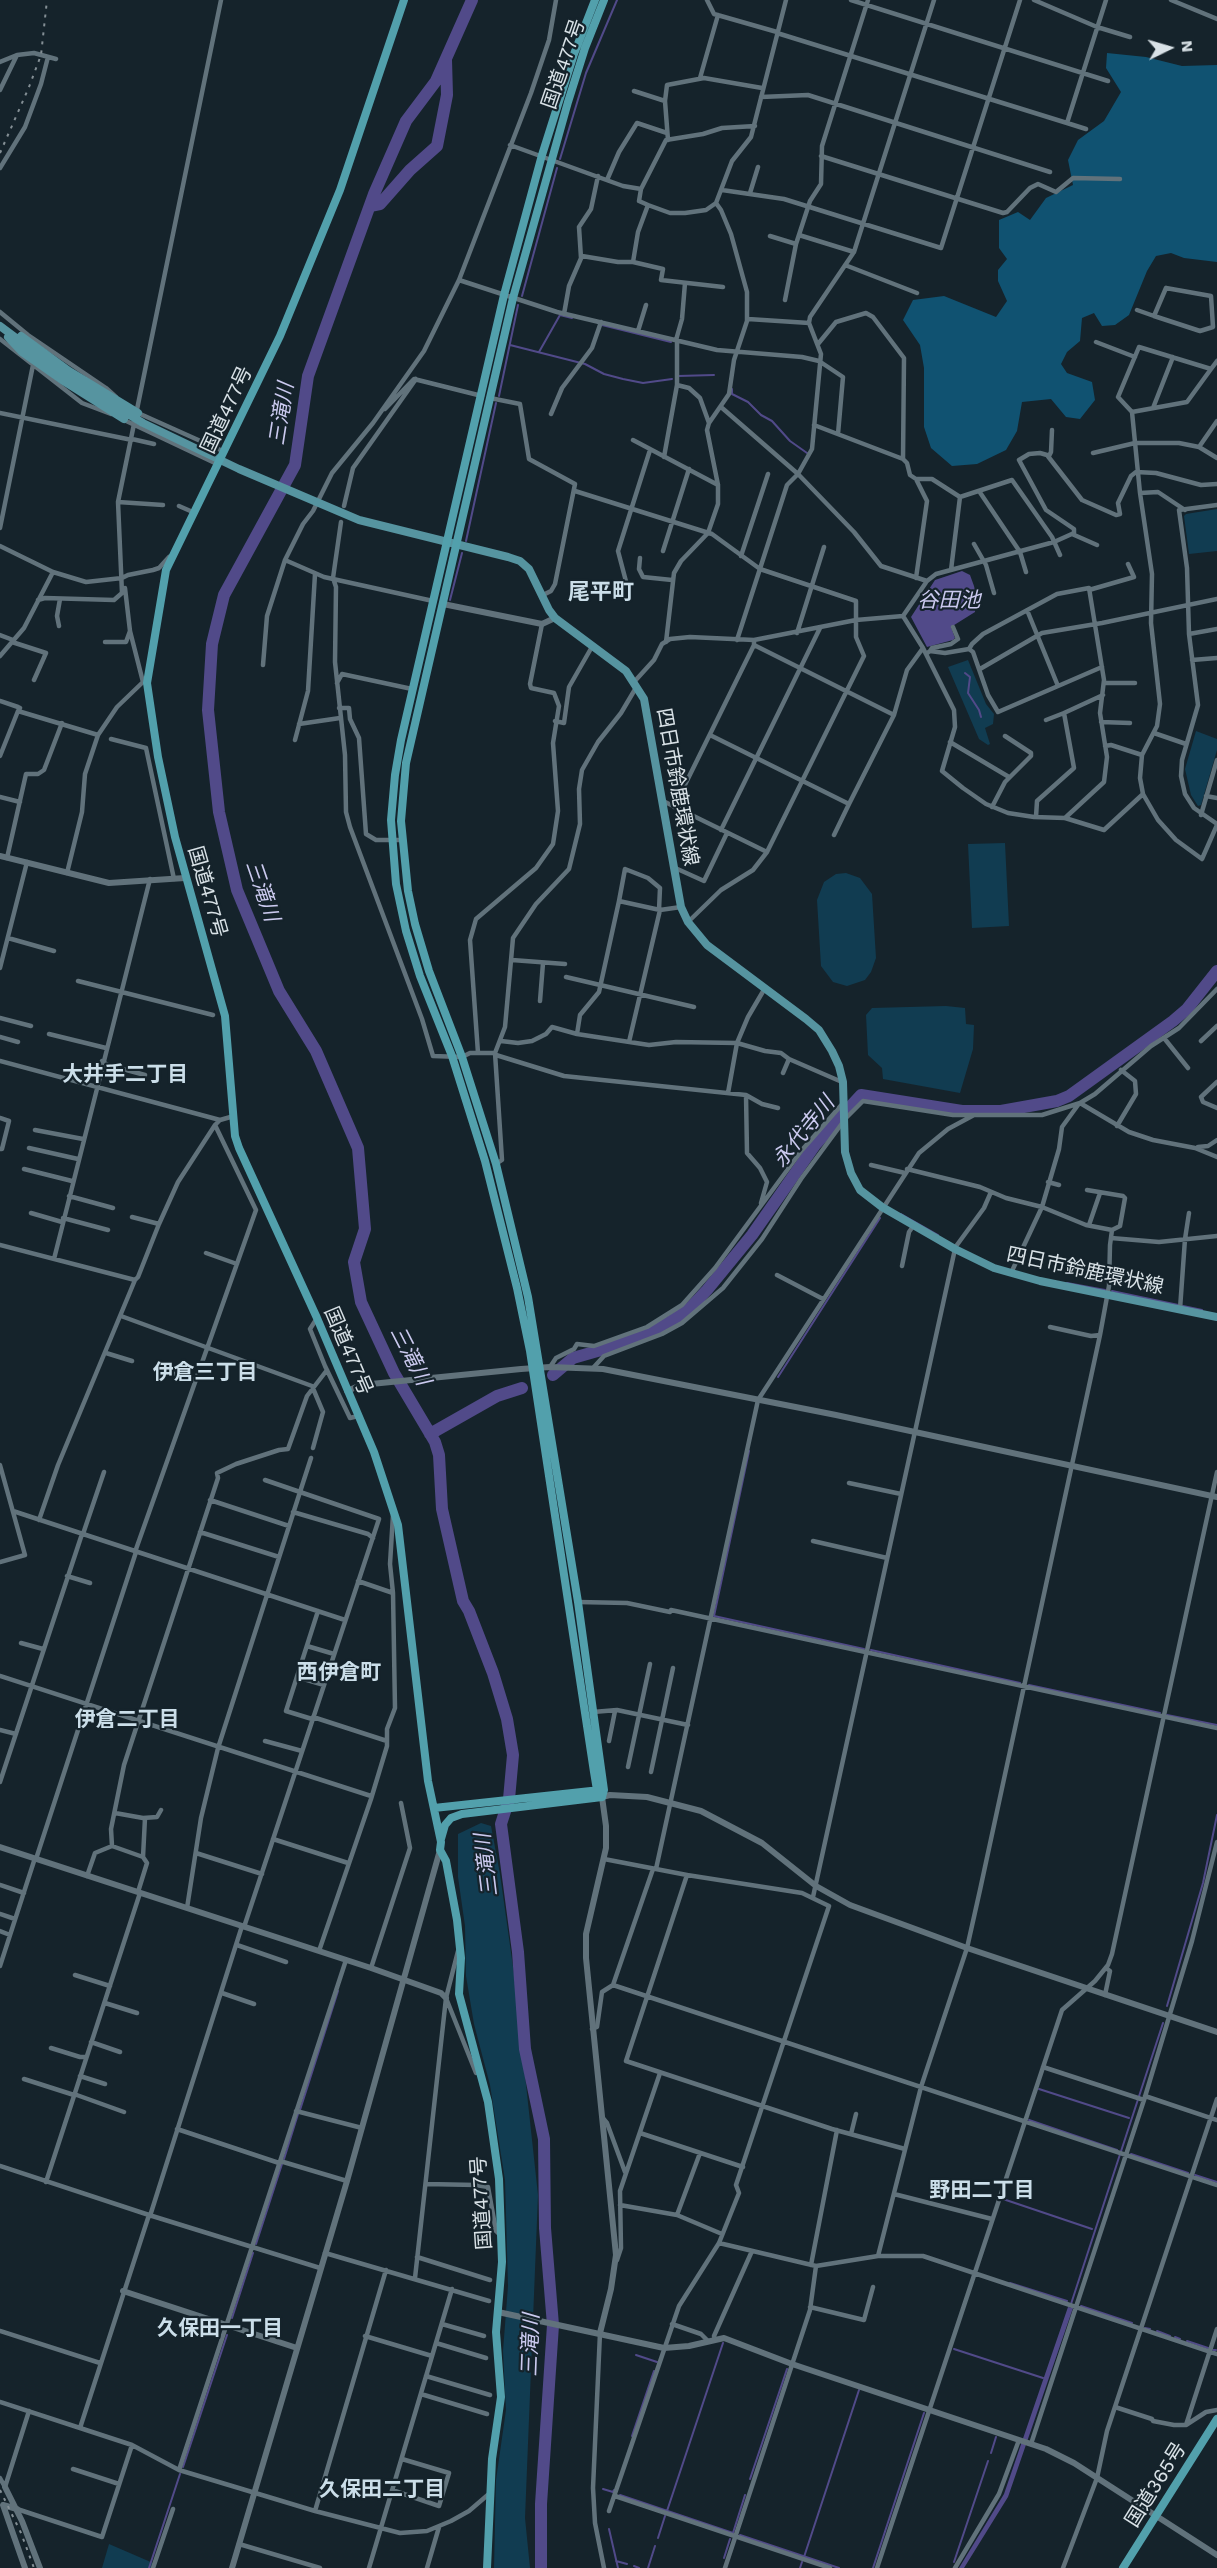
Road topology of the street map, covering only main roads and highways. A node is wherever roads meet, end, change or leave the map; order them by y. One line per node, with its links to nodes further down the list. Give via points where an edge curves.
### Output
1 (404, 0): 9 (highway, 国道477号, via 340,190 280,336)
2 (595, 0): 4 (highway, 国道477号, via 574,54)
3 (604, 0): 4 (highway, 国道477号)
4 (546, 157): 5 (highway, 国道477号)
5 (508, 296): 10 (highway, 国道477号); 11 (highway, 国道477号)
6 (0, 326): 7 (main road, via 19,334 69,371); 8 (main road, via 22,352); 9 (main road, 四日市鈴鹿環状線, via 139,424)
7 (138, 413)
8 (124, 419)
9 (222, 459): 10 (main road, 四日市鈴鹿環状線, via 359,520); 19 (highway, 国道477号, via 166,570 145,683 185,878 225,1016 239,1148 317,1318 374,1452 394,1510 407,1590 422,1740)
10 (446, 542): 11 (main road, 四日市鈴鹿環状線); 12 (highway, 国道477号, via 395,775 391,820)
11 (458, 545): 12 (highway, 国道477号, via 406,763); 13 (main road, 四日市鈴鹿環状線, via 520,561 529,568 555,618 626,671 635,684 646,705 681,907 704,943 819,1030 840,1066 845,1152 860,1190 914,1226 1011,1273 1181,1306)
12 (397, 840): 14 (highway, 国道477号, via 429,971 496,1164); 14 (highway, 国道477号, via 396,884 406,931 452,1056)
13 (1217, 1317)
14 (544, 1367): 15 (highway, 国道477号); 16 (highway, 国道477号)
15 (578, 1602): 16 (highway, via 573,1610); 17 (highway, 国道477号)
16 (579, 1675): 17 (highway, 国道477号)
17 (603, 1793): 18 (highway, 国道477号)
18 (576, 1796): 19 (highway, 国道477号); 20 (highway, 国道477号, via 451,1818)
19 (438, 1808): 20 (highway, 国道477号)
20 (440, 1846): 22 (highway, 国道477号, via 454,1896 460,1946 459,1994 488,2102 499,2179 501,2312 496,2332 501,2407 492,2458)
21 (1217, 2419): 23 (highway, 国道365号)
22 (487, 2568)
23 (1123, 2568)

